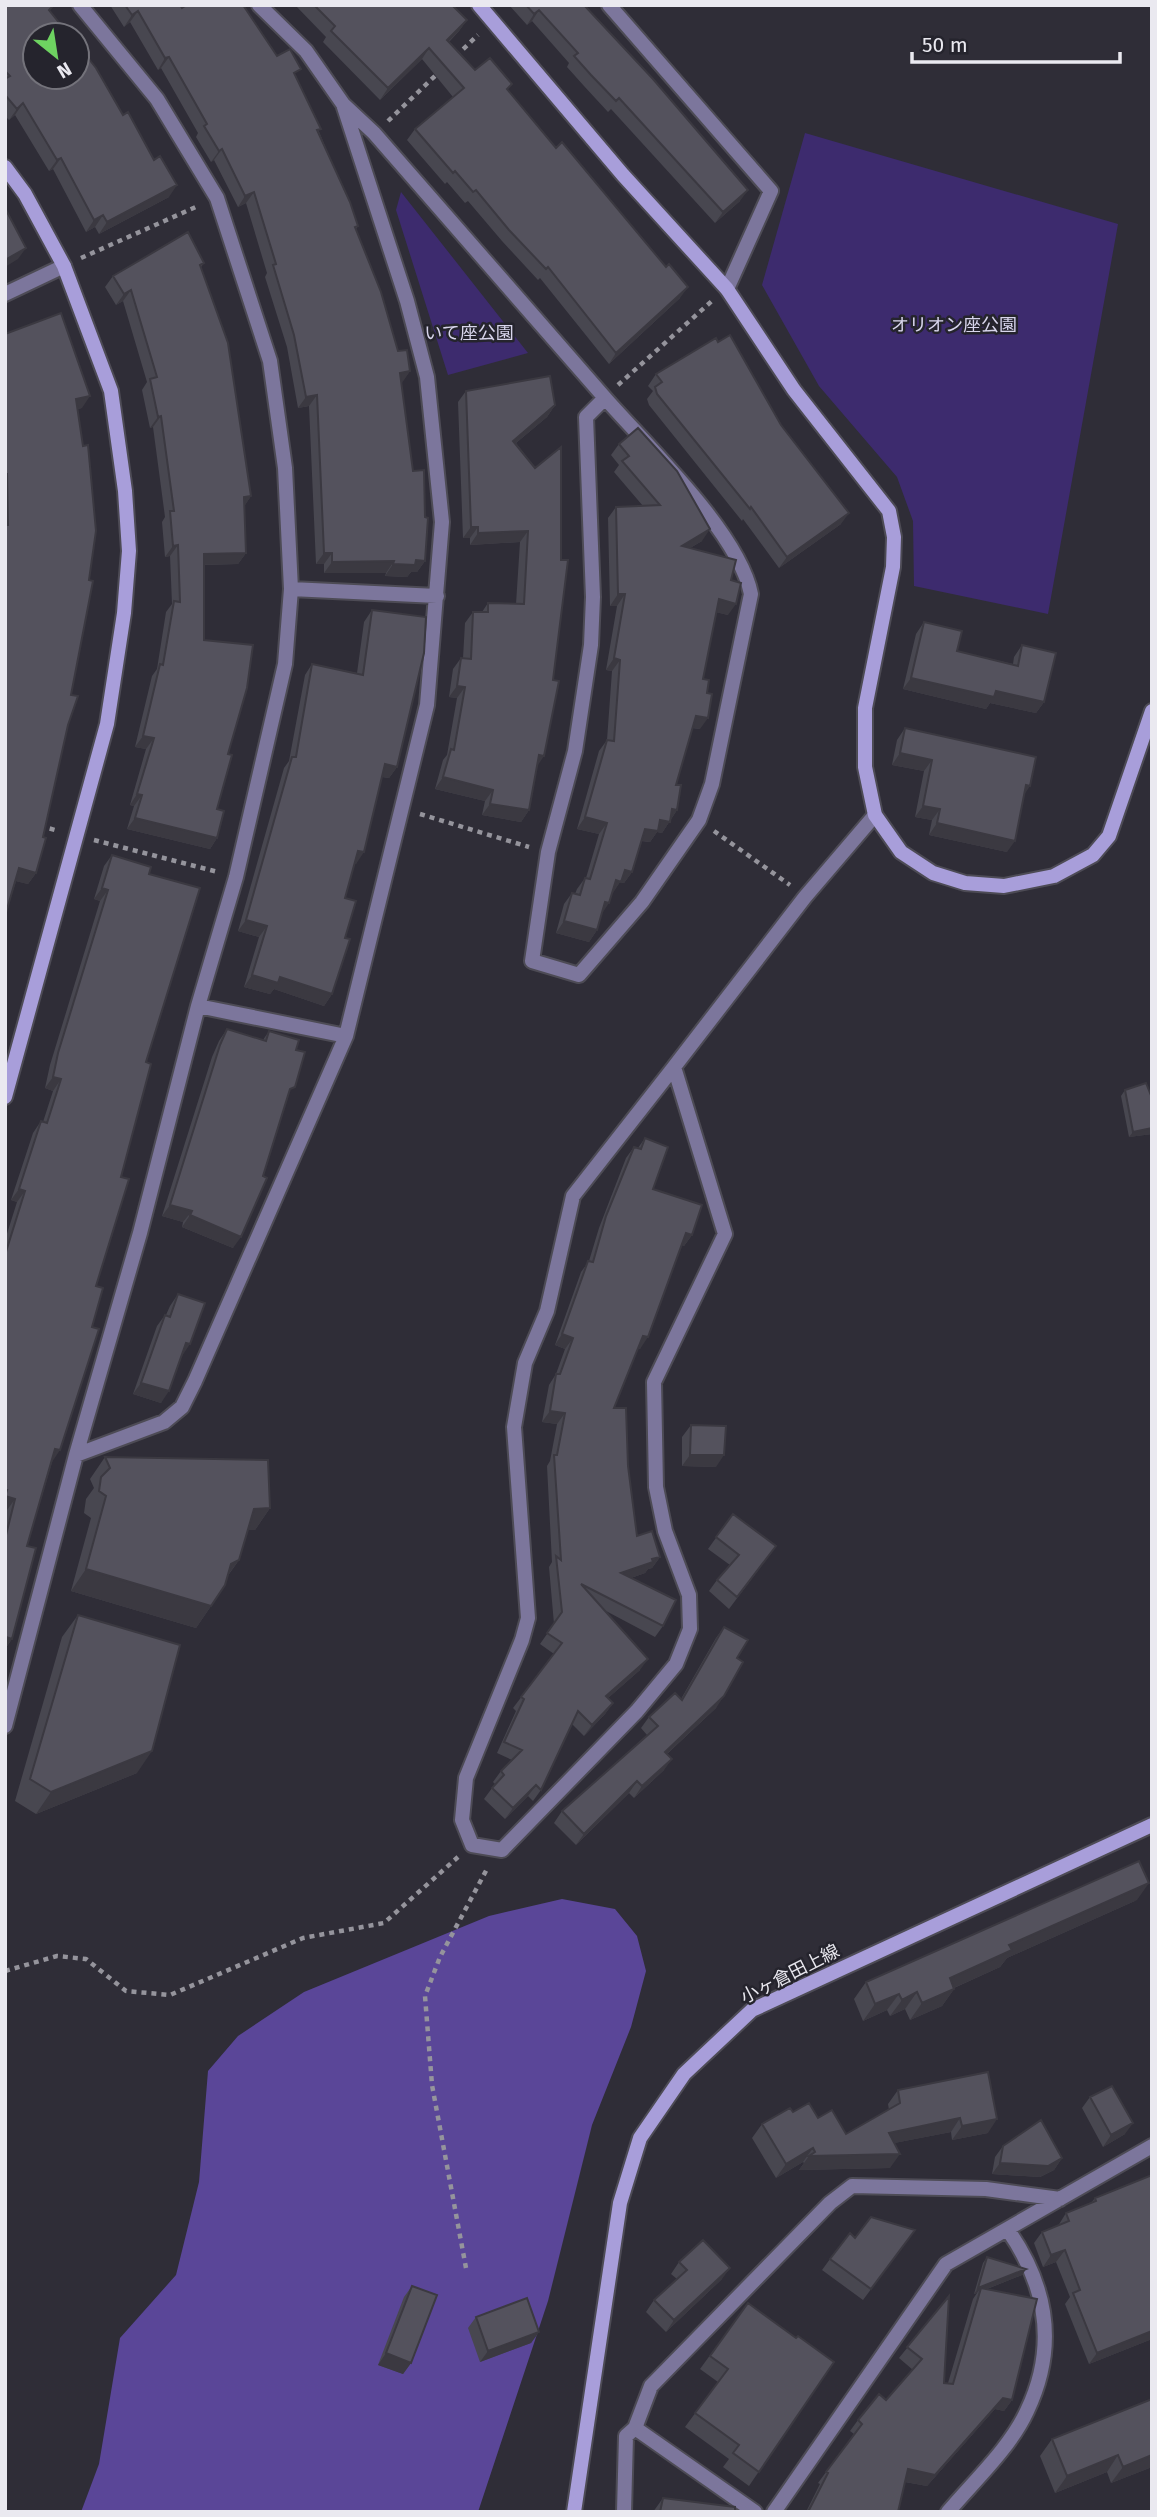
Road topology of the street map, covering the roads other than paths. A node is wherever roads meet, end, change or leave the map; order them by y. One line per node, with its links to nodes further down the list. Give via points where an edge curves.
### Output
1 (80, 5): 11 (street, via 157,99 217,198 270,361 285,468)
2 (259, 5): 5 (street, via 306,51)
3 (479, 5): 8 (street)
4 (609, 5): 8 (street, via 771,191)
5 (343, 104): 10 (street, via 374,133); 12 (street, via 408,301 427,377 442,522)
6 (5, 167): 7 (street)
7 (64, 266): 9 (street); 18 (street, via 111,391 129,551 107,724)
8 (727, 289): 14 (street, via 794,390 889,511 893,567 865,708 865,767)
9 (5, 294)
10 (605, 398): 10 (street, via 586,417 591,645 575,751 548,852 532,961 579,975 642,902 699,820 712,784 751,594 726,537)
11 (291, 589): 12 (street); 15 (street, via 282,676 236,877)
12 (437, 596): 16 (street, via 427,705)
13 (1152, 710): 14 (street, via 1110,836 1093,855 1055,876 1004,886 965,883 933,873 901,852)
14 (875, 815): 17 (street, via 805,897)
15 (198, 1006): 16 (street); 19 (street, via 140,1233)
16 (346, 1036): 19 (street, via 183,1407 164,1422)
17 (674, 1067): 17 (street, via 725,1234 654,1382 656,1487 665,1531 690,1595 690,1629 676,1664 637,1711 502,1850 472,1845 462,1820 466,1778 528,1618 514,1427 525,1363 547,1311 573,1196)
18 (5, 1097)
19 (76, 1455): 20 (street)
20 (5, 1726)
21 (1152, 1825): 26 (street, 小ヶ倉田上線, via 752,2010 684,2074 640,2138 620,2203)
22 (1152, 2146): 23 (street)
23 (1060, 2199): 24 (street); 25 (street, via 986,2189 852,2186 651,2386)
24 (1008, 2230): 29 (street, via 947,2264); 30 (street, via 1041,2294 1047,2320 1038,2379 1027,2412)
25 (635, 2428): 27 (street, via 626,2436); 28 (street)
26 (574, 2512)
27 (624, 2512)
28 (755, 2512)
29 (774, 2512)
30 (948, 2512)

